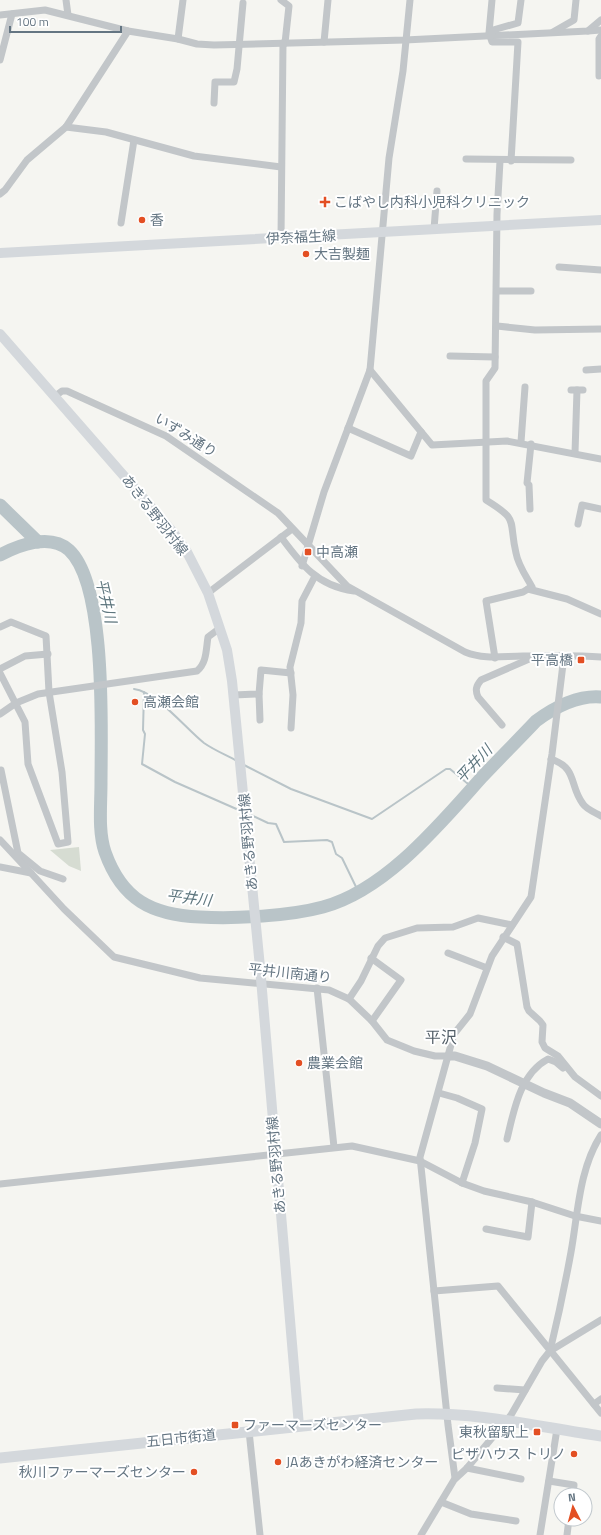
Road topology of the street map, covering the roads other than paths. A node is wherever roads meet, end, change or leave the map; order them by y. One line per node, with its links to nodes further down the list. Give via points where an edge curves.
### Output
1 (66, 0): 12 (street)
2 (183, 0): 20 (street)
3 (281, 0): 23 (street, via 289,6)
4 (328, 0): 22 (street)
5 (410, 0): 21 (street)
6 (492, 0): 18 (street)
7 (521, 0): 18 (street, via 518,23 494,30)
8 (576, 0): 17 (street, via 574,20)
9 (243, 3): 24 (street)
10 (0, 14): 11 (street)
11 (12, 14): 12 (street, via 45,10); 25 (street)
12 (68, 15): 15 (street)
13 (601, 20): 16 (street)
14 (601, 30): 16 (street)
15 (128, 31): 20 (street); 28 (street)
16 (588, 31): 17 (street)
17 (551, 33): 18 (street)
18 (490, 36): 21 (street); 33 (street, via 492,42 518,42)
19 (601, 36): 26 (street)
20 (178, 39): 24 (street, via 197,44)
21 (405, 40): 22 (street); 41 (street)
22 (324, 42): 23 (street)
23 (284, 43): 24 (street); 34 (street)
24 (239, 44): 27 (street, via 234,82 216,82)
25 (0, 60)
26 (599, 76)
27 (214, 103)
28 (66, 127): 29 (street, via 106,132); 36 (street, via 27,160)
29 (134, 140): 34 (street, via 194,156); 38 (street)
30 (466, 159): 32 (street)
31 (571, 160): 33 (street)
32 (500, 161): 33 (street); 39 (street)
33 (511, 161)
34 (281, 168): 42 (street)
35 (437, 191): 40 (street)
36 (0, 194)
37 (601, 220): 39 (main road, 伊奈福生線)
38 (121, 223)
39 (497, 226): 40 (main road, 伊奈福生線); 46 (street)
40 (434, 229): 41 (main road, 伊奈福生線)
41 (381, 232): 42 (main road, 伊奈福生線); 54 (street)
42 (281, 238): 43 (main road, 伊奈福生線)
43 (0, 253)
44 (559, 267): 45 (street)
45 (601, 270)
46 (497, 290): 47 (street); 48 (street)
47 (530, 291)
48 (497, 326): 49 (street, via 535,330); 52 (street)
49 (601, 330)
50 (0, 334): 58 (main road, あきる野羽村線)
51 (450, 356): 52 (street)
52 (495, 357): 61 (street, via 494,371 486,381)
53 (601, 369): 55 (street)
54 (370, 370): 59 (street); 60 (street)
55 (586, 370)
56 (525, 387): 62 (street)
57 (577, 390): 64 (street)
58 (54, 397): 69 (street, いずみ通り, via 62,391 67,391 166,436 268,505); 76 (main road, あきる野羽村線, via 172,531 187,552)
59 (348, 428): 60 (street, via 411,456); 71 (street, via 324,492)
60 (421, 432): 61 (street, via 432,445)
61 (485, 441): 62 (street); 74 (street, via 486,500 506,512 511,521 518,561 532,587)
62 (521, 442): 63 (street)
63 (530, 444): 64 (street); 66 (street, via 527,483)
64 (575, 453): 65 (street)
65 (601, 459)
66 (530, 509)
67 (601, 509): 68 (street, via 582,505)
68 (578, 524)
69 (292, 529): 70 (street); 71 (street, いずみ通り)
70 (281, 537): 72 (street); 76 (street)
71 (308, 546): 72 (street); 75 (street, いずみ通り, via 341,581)
72 (302, 566): 73 (street)
73 (315, 576): 75 (street, via 342,589); 87 (street, via 302,601 301,623 290,666)
74 (528, 589): 77 (street, via 567,599); 84 (street, via 486,601)
75 (355, 591): 84 (street, via 465,652)
76 (208, 593): 79 (main road, あきる野羽村線)
77 (601, 614)
78 (0, 627): 80 (street, via 11,622 46,636)
79 (220, 628): 88 (street, via 208,637 205,660 197,671); 90 (main road, あきる野羽村線, via 227,650)
80 (48, 654): 85 (street, via 25,656); 88 (street)
81 (536, 656): 82 (street); 84 (street); 94 (street, via 482,680 477,685 478,697)
82 (564, 656): 83 (street); 96 (street)
83 (601, 657)
84 (495, 658)
85 (0, 669)
86 (0, 673): 91 (street)
87 (291, 673): 89 (street, via 261,670); 95 (street)
88 (49, 692): 91 (street); 91 (street, via 62,772 68,842 58,844 30,771 25,722)
89 (259, 694): 90 (street); 93 (street)
90 (234, 695): 111 (main road, あきる野羽村線)
91 (16, 703): 92 (street)
92 (0, 714)
93 (260, 720)
94 (502, 725)
95 (291, 728)
96 (552, 756): 99 (street, via 568,769 582,804); 106 (street, via 531,897)
97 (1, 770): 102 (street, via 18,853)
98 (601, 808): 99 (street)
99 (593, 810): 100 (street)
100 (601, 816)
101 (0, 840): 102 (street, via 13,856)
102 (22, 859): 104 (street, 平井川南通り); 105 (street, via 40,871)
103 (0, 867): 104 (street)
104 (31, 873): 111 (street, 平井川南通り, via 114,957 200,978)
105 (63, 879)
106 (512, 925): 107 (street); 109 (street, via 478,918 453,927 418,928 385,938)
107 (503, 937): 110 (street); 116 (street, via 516,944 527,1007 543,1025 542,1042 545,1048 558,1056)
108 (448, 953): 110 (street)
109 (371, 958): 113 (street, via 361,981); 114 (street, via 401,980)
110 (487, 968): 115 (street, via 470,1014 454,1034)
111 (261, 983): 112 (street, 平井川南通り); 124 (main road, あきる野羽村線)
112 (317, 988): 113 (street, 平井川南通り, via 341,994); 123 (street)
113 (349, 999): 114 (street, 平井川南通り)
114 (372, 1021): 115 (street, 平井川南通り, via 392,1042 414,1051)
115 (449, 1056): 117 (street, 平井川南通り, via 487,1066); 118 (street)
116 (575, 1077): 117 (street, via 548,1059 530,1073); 119 (street)
117 (525, 1084): 120 (street, 平井川南通り, via 570,1103); 122 (street, via 517,1100)
118 (439, 1093): 125 (street); 126 (street, via 482,1109 475,1143)
119 (601, 1096)
120 (601, 1124)
121 (601, 1135): 129 (street, via 591,1151)
122 (507, 1139)
123 (334, 1147): 124 (street); 125 (street, via 352,1146)
124 (275, 1154): 127 (street); 142 (main road, あきる野羽村線)
125 (420, 1161): 126 (street); 132 (street)
126 (462, 1183): 128 (street)
127 (0, 1184)
128 (532, 1202): 129 (street); 131 (street, via 528,1237)
129 (575, 1216): 130 (street); 134 (street, via 572,1250)
130 (601, 1221)
131 (486, 1229)
132 (434, 1291): 134 (street, via 498,1286); 139 (street)
133 (601, 1320): 134 (street)
134 (550, 1351): 136 (street); 138 (street)
135 (498, 1388): 136 (street)
136 (526, 1390): 141 (street)
137 (601, 1399): 138 (street)
138 (594, 1404): 140 (street)
139 (448, 1413): 141 (main road, 五日市街道); 142 (main road, 五日市街道); 148 (street)
140 (601, 1413)
141 (505, 1421): 143 (main road, 五日市街道); 147 (street)
142 (299, 1426): 144 (main road, 五日市街道)
143 (557, 1429): 145 (main road, 五日市街道); 150 (street)
144 (249, 1431): 146 (main road, 五日市街道); 154 (street)
145 (601, 1436)
146 (0, 1458)
147 (467, 1468): 148 (street); 149 (street)
148 (455, 1478): 152 (street)
149 (521, 1479)
150 (549, 1481): 151 (street); 156 (street)
151 (574, 1487)
152 (441, 1502): 153 (street, via 471,1514); 155 (street)
153 (516, 1521)
154 (260, 1535)
155 (421, 1535)
156 (540, 1535)

